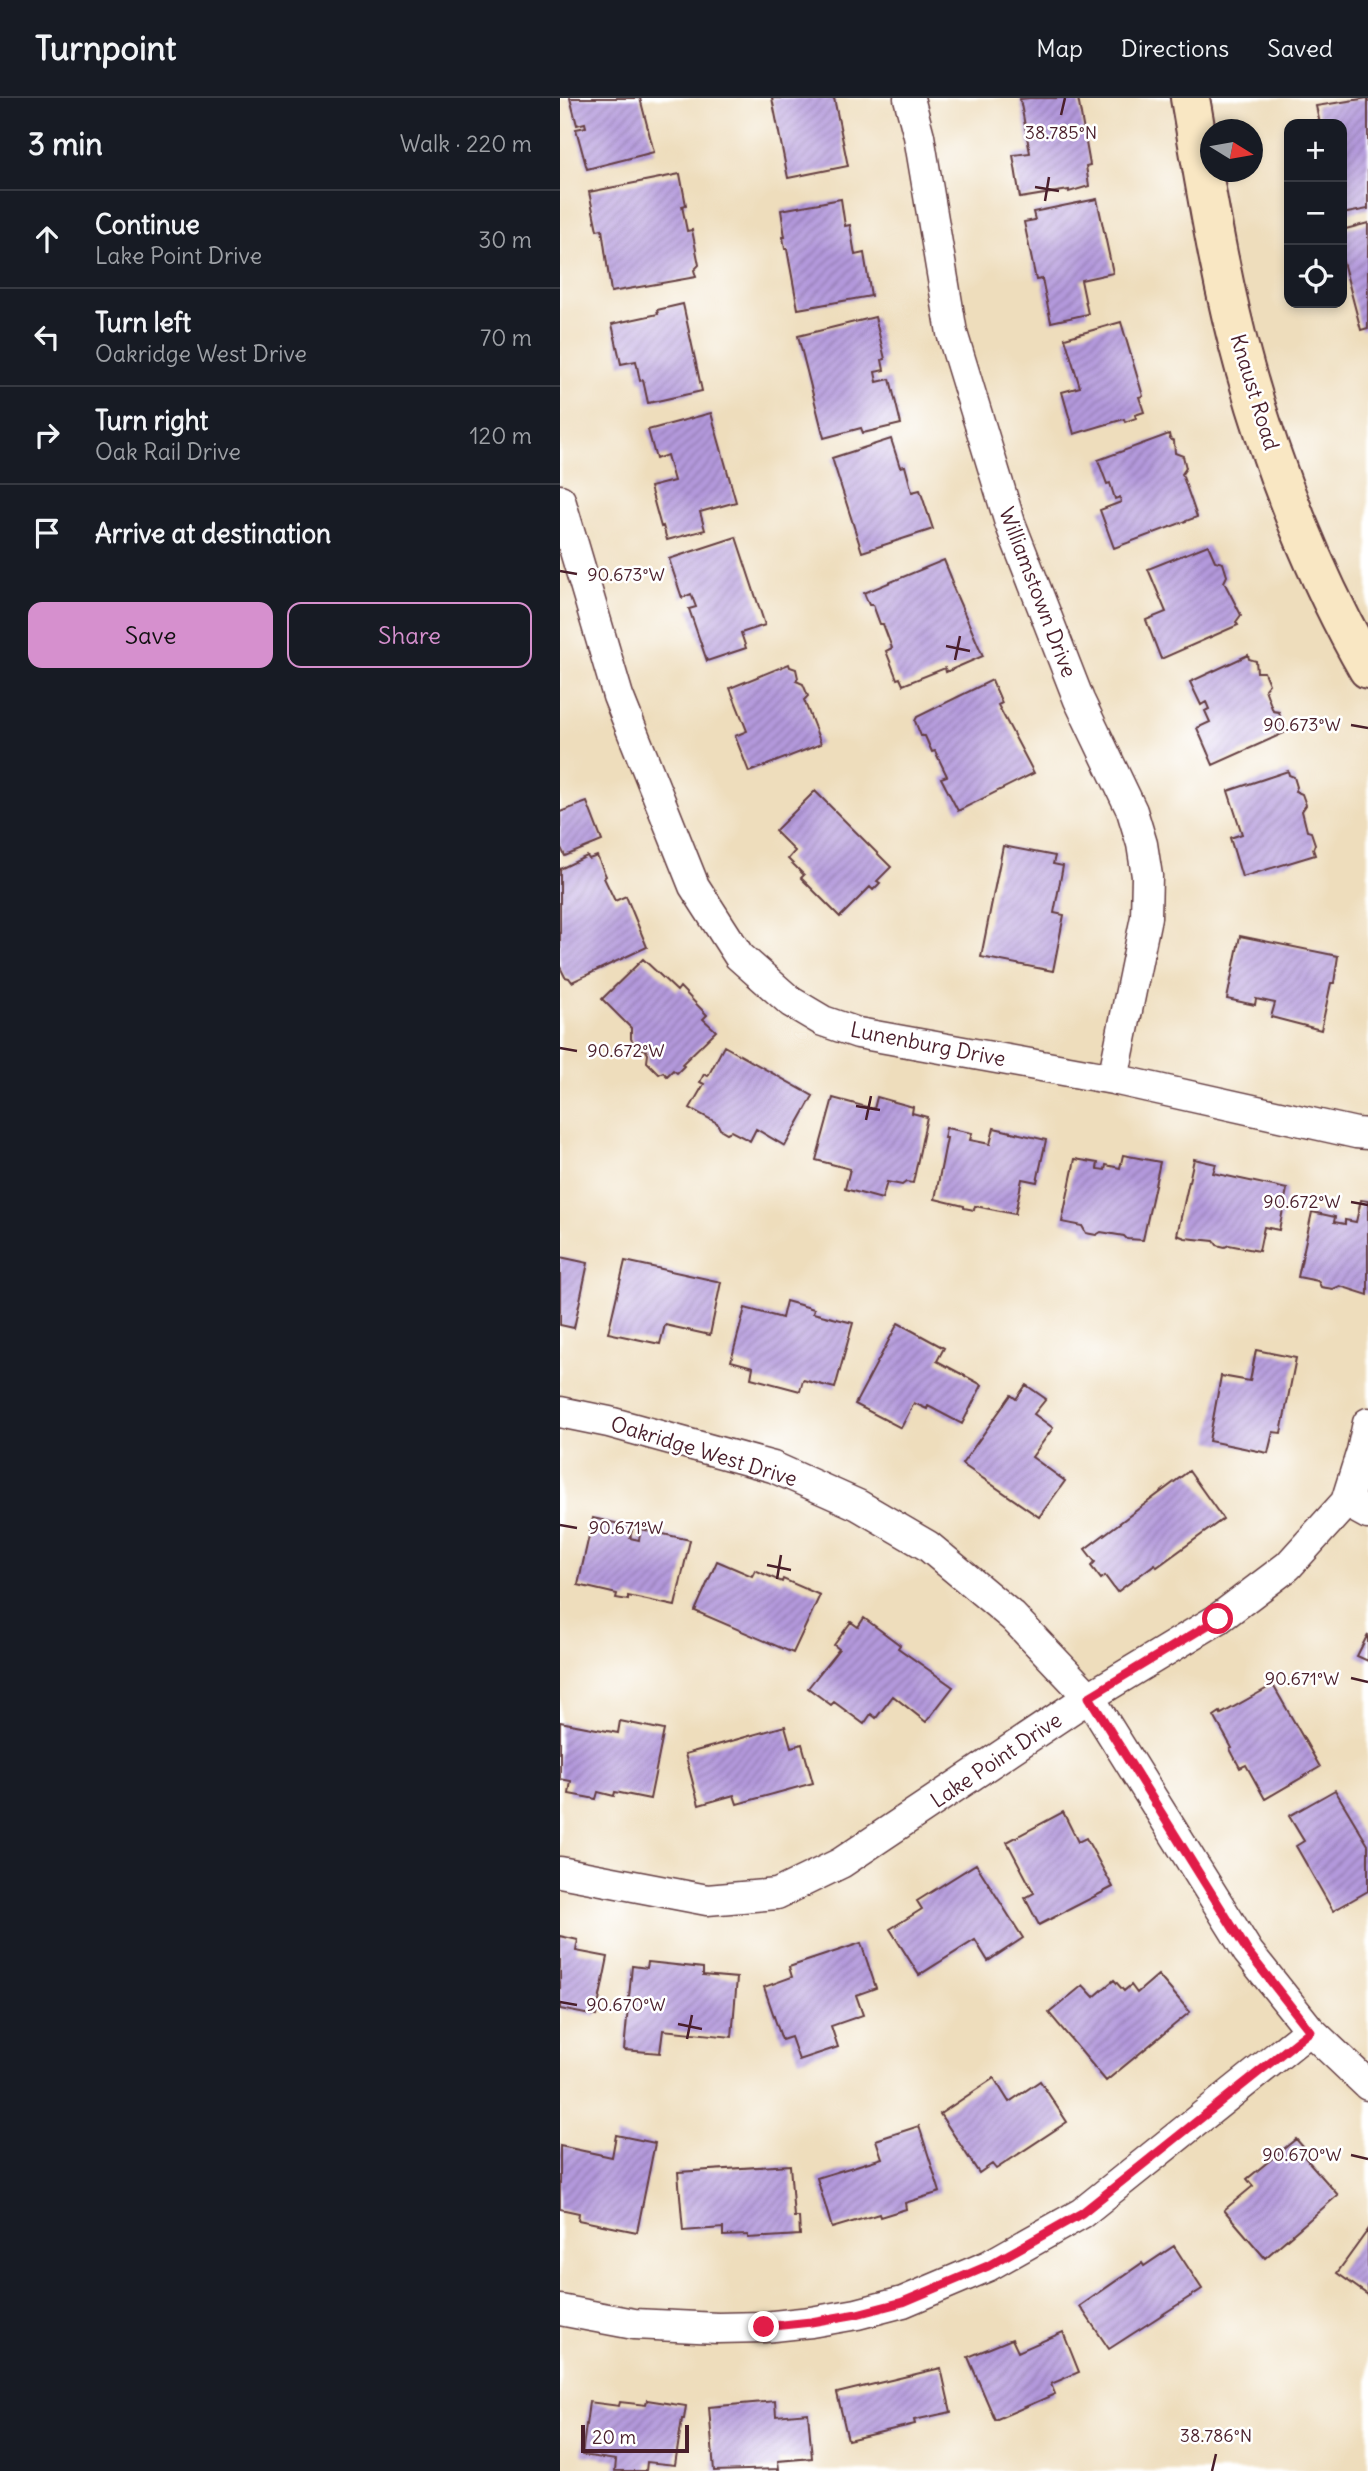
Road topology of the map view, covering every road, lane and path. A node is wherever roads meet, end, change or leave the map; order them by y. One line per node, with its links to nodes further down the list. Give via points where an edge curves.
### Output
1 (909, 98): 5 (street, Williamstown Drive, via 952,333 1010,523 1079,700 1132,811 1142,844 1146,917)
2 (1190, 98): 4 (main road, Knaust Road, via 1223,281 1245,371 1311,554)
3 (560, 504): 5 (street, Lunenburg Drive, via 618,696 694,886 739,956 791,1002 823,1021 858,1033)
4 (1368, 670)
5 (1113, 1079): 6 (street, Lunenburg Drive)
6 (1368, 1134)
7 (560, 1412): 10 (street, Oakridge West Drive, via 773,1467 858,1504 949,1563 1013,1617)
8 (1368, 1423): 9 (street, Lake Point Drive)
9 (1357, 1508): 10 (street, Lake Point Drive, via 1218,1619)
10 (1089, 1697): 11 (street, Lake Point Drive, via 841,1863 777,1895 707,1900); 12 (street, Oakridge West Drive, via 1248,1952)
11 (560, 1872)
12 (1310, 2031): 13 (street, Oakridge West Drive); 14 (street, via 1082,2213 988,2266 903,2302 834,2318 764,2327 634,2324)
13 (1368, 2085)
14 (560, 2310)

